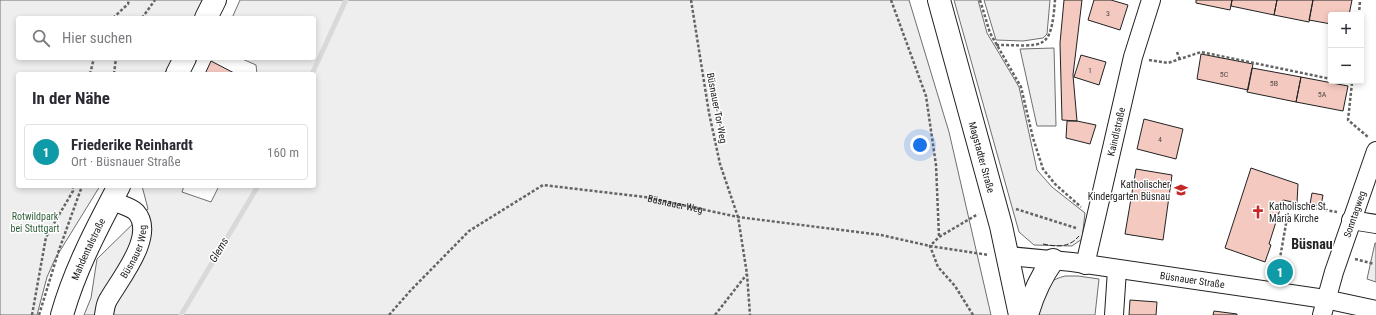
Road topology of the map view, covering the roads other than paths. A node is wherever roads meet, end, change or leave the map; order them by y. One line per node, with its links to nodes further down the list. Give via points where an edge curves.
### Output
1 (215, 0): 4 (main road)
2 (939, 0): 11 (main road, Magstadter Straße)
3 (1151, 0): 13 (street, Kaindlstraße, via 1133,57)
4 (207, 16)
5 (184, 60): 6 (main road)
6 (178, 72)
7 (1373, 146): 9 (street, Sonntagweg)
8 (115, 193): 17 (main road, Mahdentalstraße, via 85,254); 18 (street, Büsnauer Weg, via 136,212 143,226 141,241 125,274 107,302)
9 (1346, 216): 10 (street); 15 (street, Sonntagweg)
10 (1376, 224)
11 (1009, 256): 12 (street, Büsnauer Straße); 19 (main road, Magstadter Straße)
12 (1053, 260): 13 (street, Büsnauer Straße); 20 (main road, via 1034,291)
13 (1085, 265): 14 (street, Büsnauer Straße)
14 (1118, 270): 15 (street, Büsnauer Straße); 21 (street)
15 (1324, 307): 16 (street, Büsnauer Straße)
16 (1376, 310)
17 (62, 315)
18 (104, 315)
19 (1020, 315)
20 (1027, 315)
21 (1114, 315)

